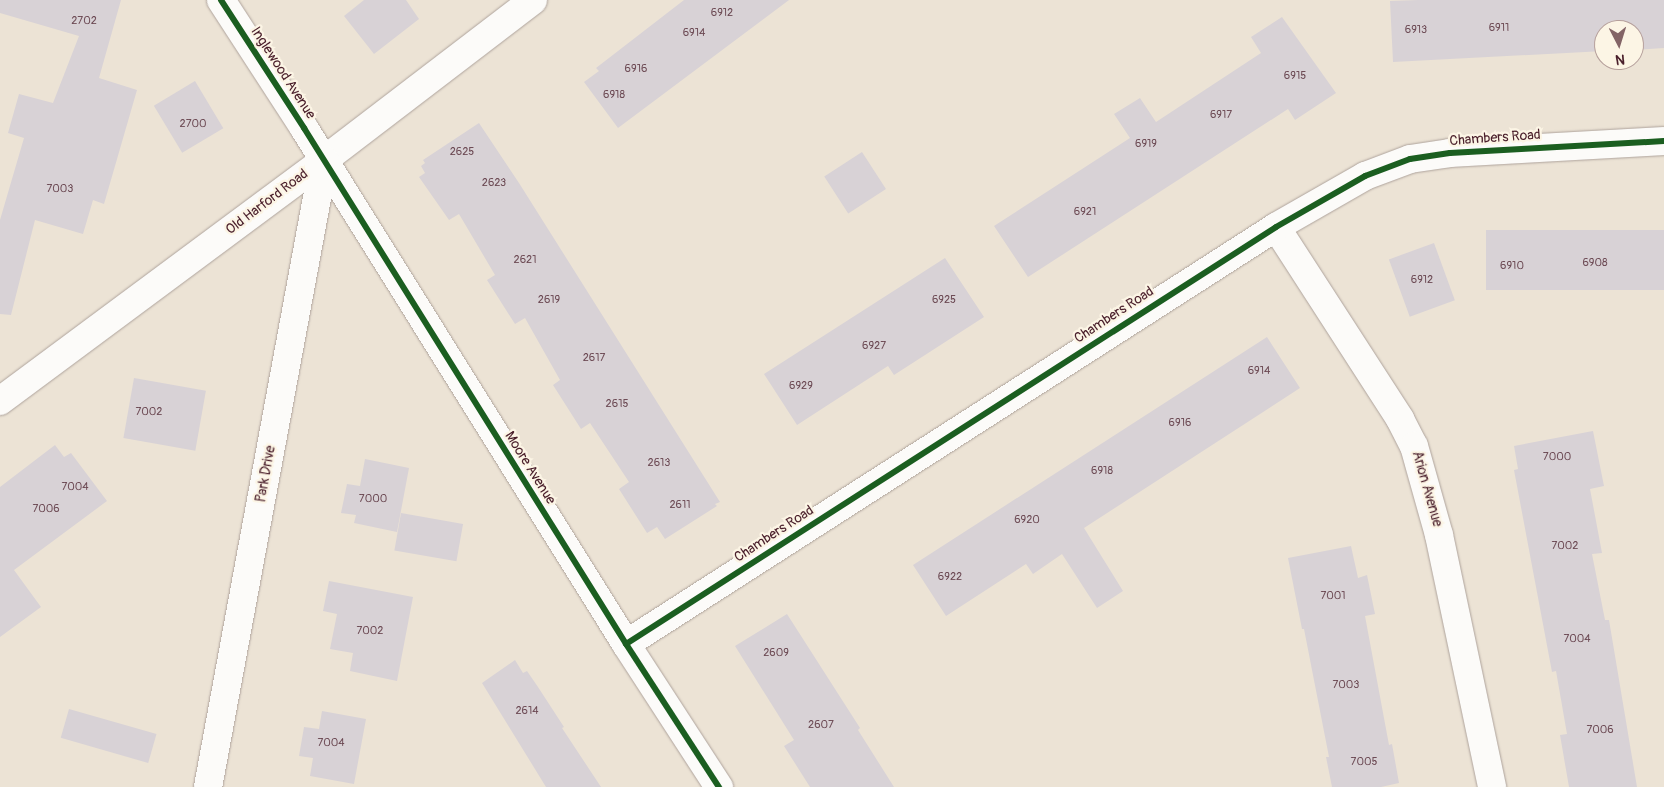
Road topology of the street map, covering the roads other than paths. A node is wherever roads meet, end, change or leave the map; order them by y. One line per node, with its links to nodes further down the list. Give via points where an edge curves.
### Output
1 (221, 0): 4 (street, Inglewood Avenue)
2 (533, 0): 4 (street, Old Harford Road)
3 (1664, 141): 5 (street, Chambers Road, via 1450,153 1410,159 1365,176)
4 (324, 160): 6 (street, Old Harford Road); 7 (street, Moore Avenue); 8 (street, Park Drive)
5 (1276, 227): 7 (street, Chambers Road); 10 (street, Arion Avenue, via 1400,419 1414,446 1440,535)
6 (0, 401)
7 (626, 644): 9 (street, Moore Avenue)
8 (208, 787)
9 (719, 787)
10 (1492, 787)

